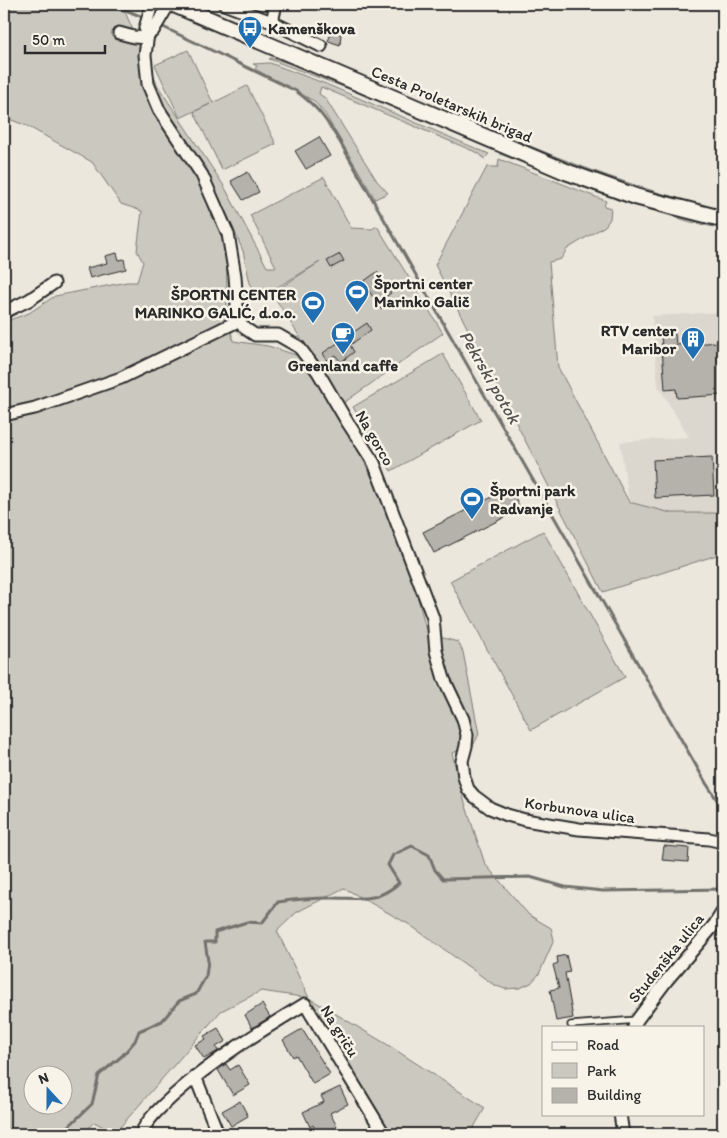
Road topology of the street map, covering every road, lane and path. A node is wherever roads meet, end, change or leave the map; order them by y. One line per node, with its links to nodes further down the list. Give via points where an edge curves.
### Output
1 (224, 4): 5 (street)
2 (276, 4): 5 (street)
3 (151, 5): 7 (street)
4 (169, 7): 7 (street); 9 (main road, Cesta Proletarskih brigad, via 567,172 637,197)
5 (272, 22): 8 (street)
6 (119, 33): 7 (street, via 134,37)
7 (148, 33): 12 (street, via 145,59 148,84 159,110 202,175 228,234)
8 (321, 46)
9 (723, 219)
10 (54, 283): 11 (street)
11 (4, 312)
12 (238, 321): 13 (street, via 121,378 36,408); 14 (street, Na gorco, via 255,335 278,335 289,340 299,347 318,372 374,463)
13 (4, 415)
14 (433, 618): 15 (street, Korbunova ulica, via 436,651 444,678 464,719 467,735 462,761 464,777 468,789 481,802 507,816 578,829)
15 (723, 842)
16 (723, 911): 17 (street, Studenška ulica)
17 (636, 1024): 18 (lane)
18 (571, 1025)
19 (195, 1076): 21 (street, Na griču, via 157,1111); 22 (street); 23 (street, Na griču, via 248,1038 305,1004)
20 (620, 1116): 24 (street)
21 (141, 1134)
22 (218, 1134)
23 (384, 1134)
24 (622, 1134)

